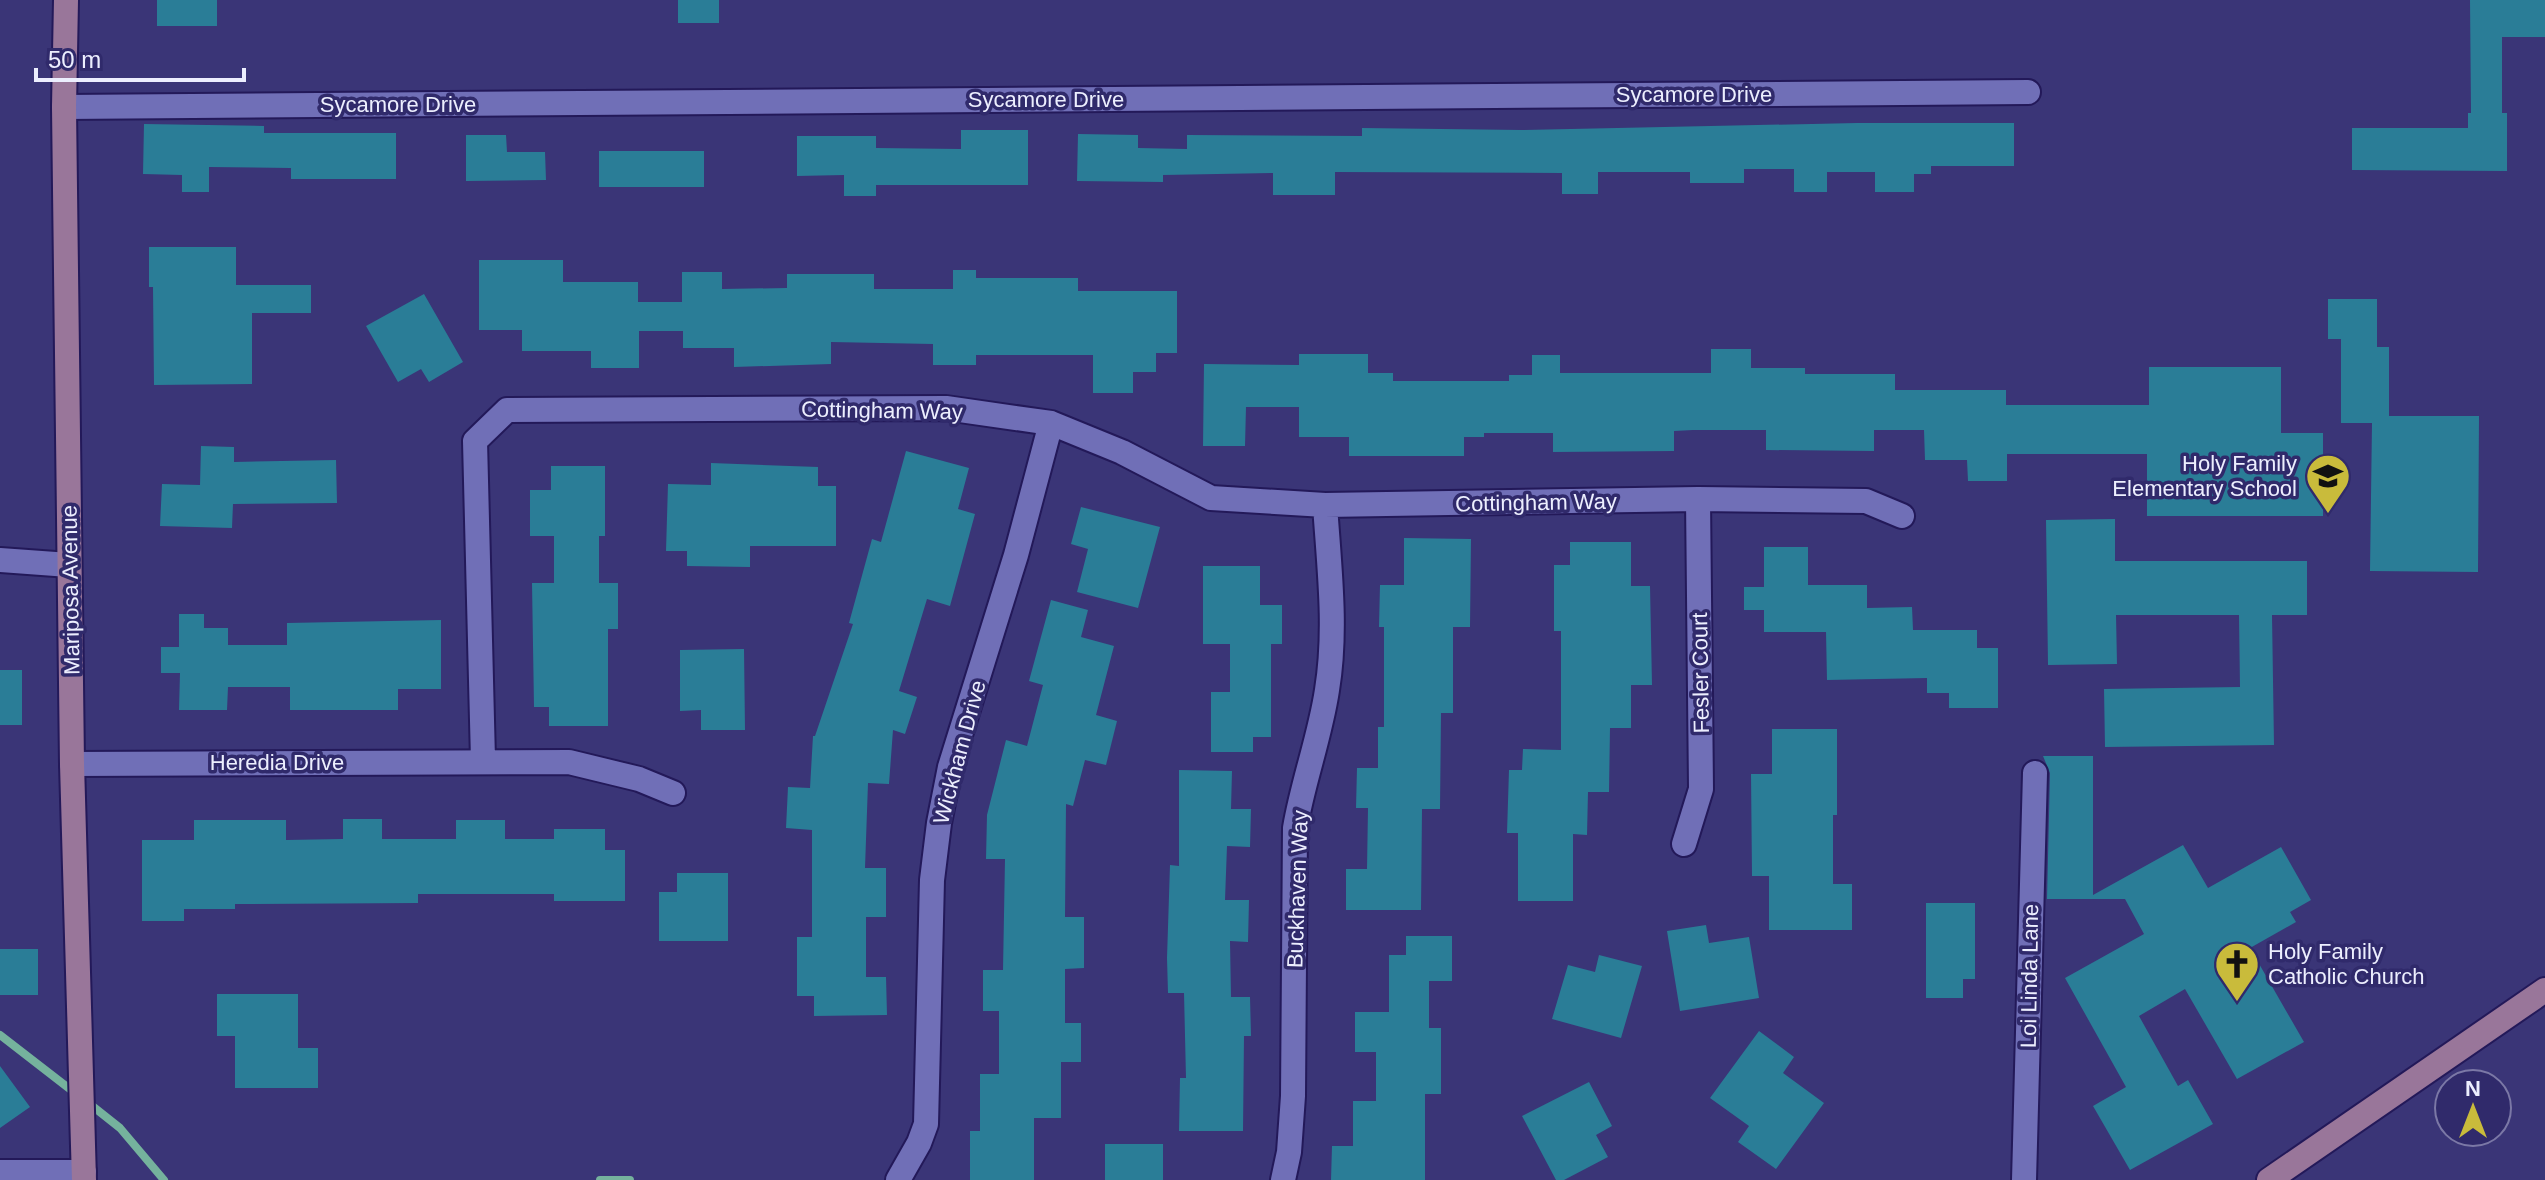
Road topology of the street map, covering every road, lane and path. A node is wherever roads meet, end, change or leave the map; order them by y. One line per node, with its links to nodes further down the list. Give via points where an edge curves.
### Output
1 (66, 0): 3 (street, Mariposa Avenue)
2 (2028, 92): 3 (street, Sycamore Drive)
3 (64, 107): 9 (street, Mariposa Avenue)
4 (1051, 423): 6 (street, Cottingham Way, via 1211,498); 10 (street, Cottingham Way, via 946,408 507,410 475,441); 18 (street, Wickham Drive, via 941,809 932,880 926,1124)
5 (1698, 499): 6 (street, Cottingham Way); 7 (street, Cottingham Way, via 1866,501); 14 (street, Fesler Court, via 1701,789)
6 (1325, 505): 19 (street, Buckhaven Way, via 1331,640 1328,688 1295,828 1293,1096)
7 (1902, 516)
8 (0, 560): 9 (street)
9 (69, 565): 11 (street, Mariposa Avenue)
10 (483, 760): 11 (street, Heredia Drive); 13 (street, Heredia Drive, via 569,762)
11 (72, 764): 17 (street, Mariposa Avenue)
12 (2035, 773): 20 (street, Loi Linda Lane)
13 (673, 793)
14 (1684, 844)
15 (2545, 990): 21 (street)
16 (0, 1172): 17 (street)
17 (84, 1176)
18 (898, 1180)
19 (1283, 1180)
20 (2024, 1180)
21 (2269, 1180)

